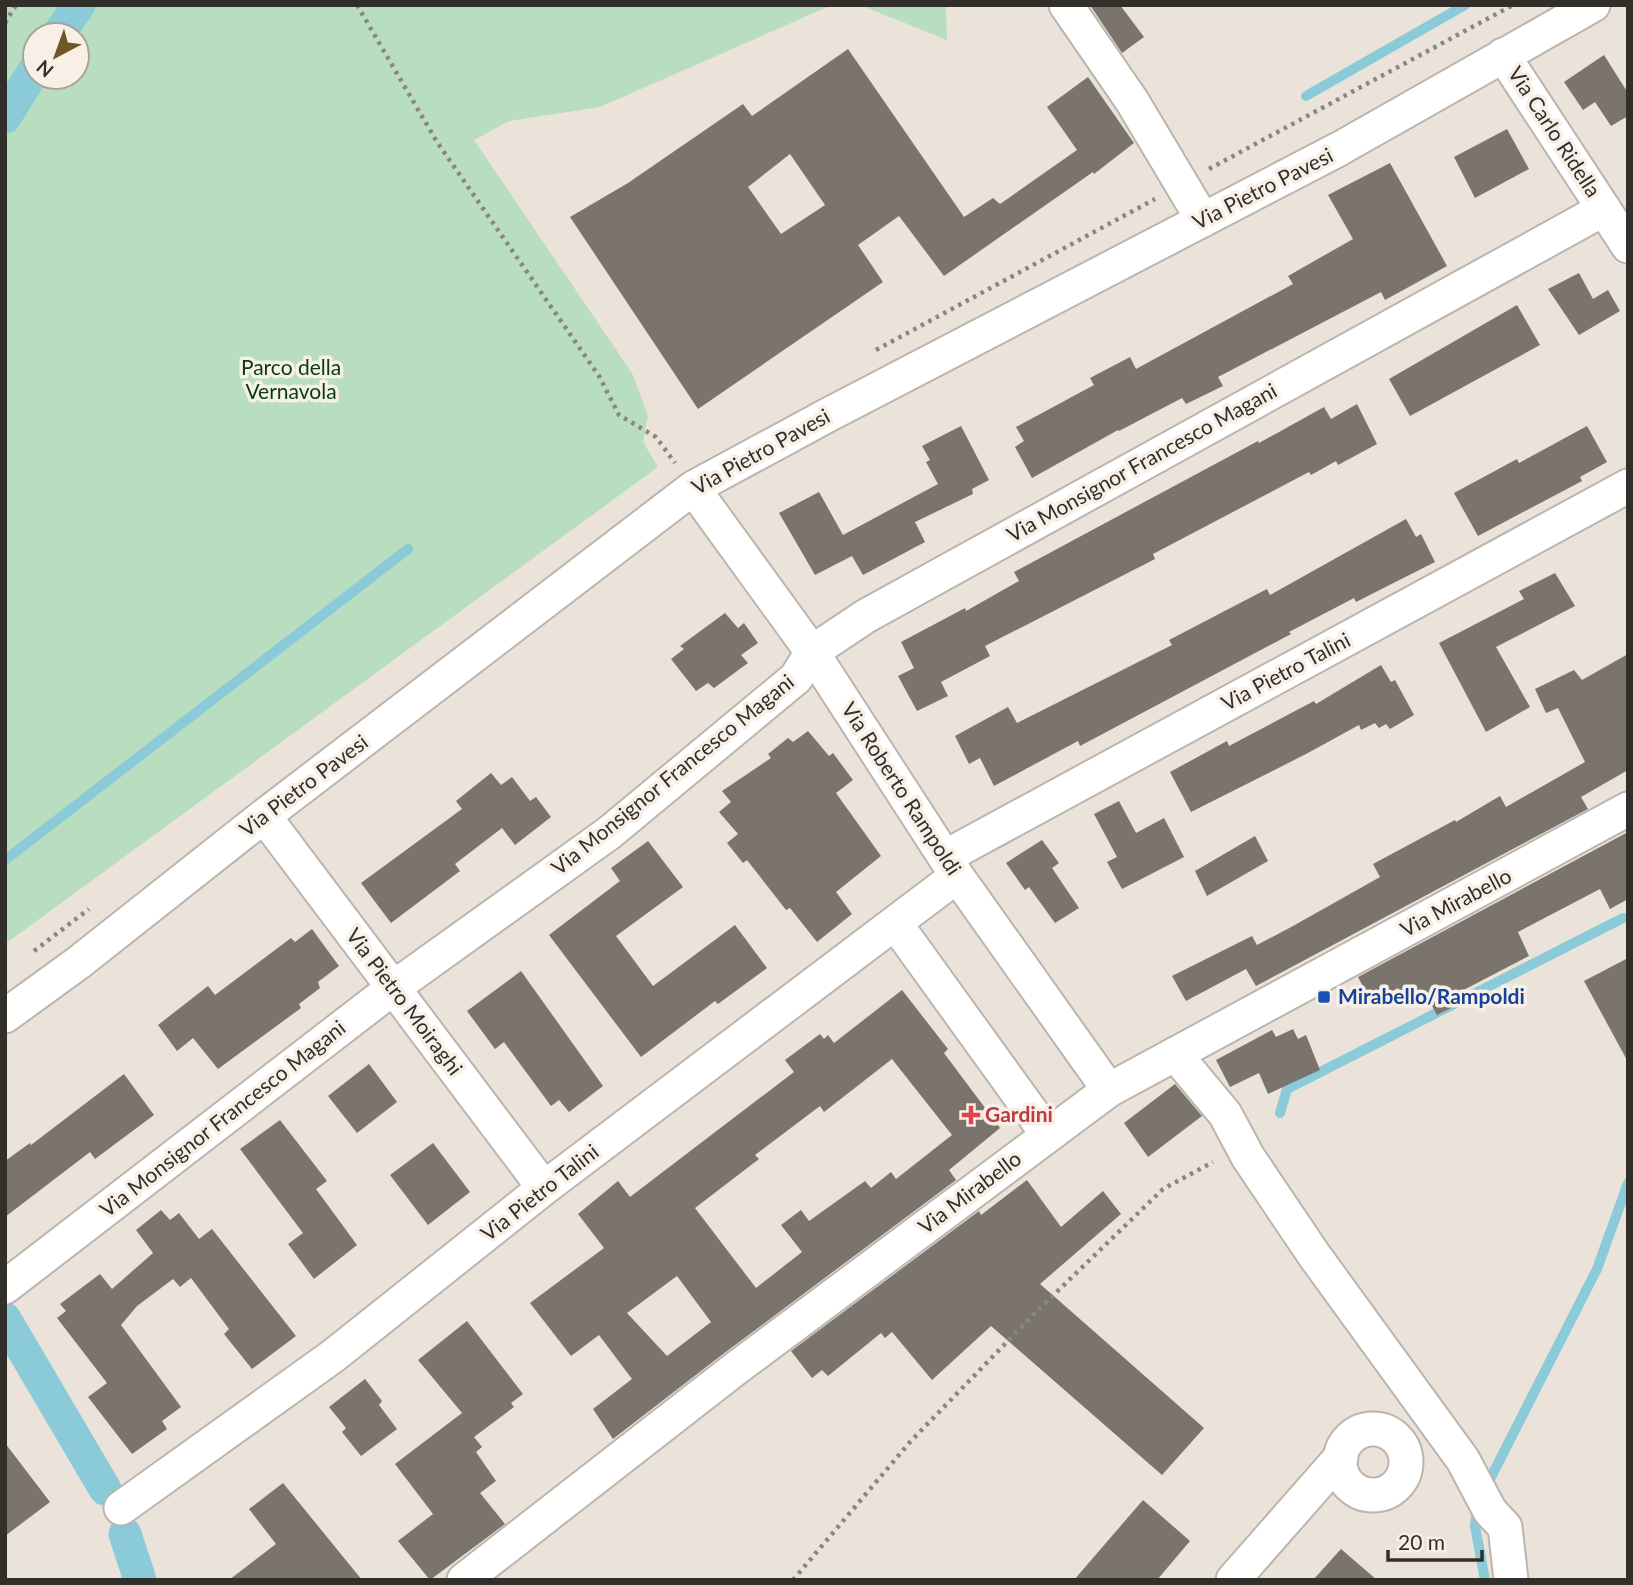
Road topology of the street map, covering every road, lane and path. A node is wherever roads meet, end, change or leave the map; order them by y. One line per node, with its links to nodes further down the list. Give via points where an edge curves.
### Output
1 (16, 5): 5 (path)
2 (357, 5): 11 (path, via 437,142 599,376 619,415 656,436)
3 (1066, 5): 8 (street, via 1132,101)
4 (1593, 5): 6 (street, Via Pietro Pavesi)
5 (5, 23)
6 (1503, 55): 7 (street, Via Carlo Ridella); 8 (street, Via Pietro Pavesi)
7 (1604, 209): 9 (street, Via Carlo Ridella); 12 (street, Via Monsignor Francesco Magani, via 878,610)
8 (1203, 220): 11 (street, Via Pietro Pavesi)
9 (1628, 246)
10 (1628, 486): 15 (street, Via Pietro Talini)
11 (693, 488): 12 (street, Via Roberto Rampoldi); 14 (street, Via Pietro Pavesi)
12 (812, 652): 15 (street, Via Roberto Rampoldi); 17 (street, Via Monsignor Francesco Magani, via 796,678 608,833)
13 (1628, 809): 19 (street, Via Mirabello)
14 (264, 816): 17 (street, Via Pietro Moiraghi); 18 (street, Via Pietro Pavesi)
15 (951, 866): 16 (street, Via Pietro Talini); 20 (street, Via Roberto Rampoldi)
16 (895, 923): 21 (street); 23 (street, Via Pietro Talini)
17 (393, 988): 23 (street, Via Pietro Moiraghi); 24 (street, Via Monsignor Francesco Magani)
18 (5, 1016)
19 (1175, 1054): 20 (street, Via Mirabello); 22 (street, via 1225,1114)
20 (1109, 1090): 21 (street, Via Mirabello)
21 (1048, 1135): 27 (street, Via Mirabello, via 735,1369)
22 (1242, 1147): 28 (path, via 1163,1189 1035,1312 910,1442); 30 (street, via 1463,1460 1490,1511 1505,1527)
23 (544, 1188): 26 (street, Via Pietro Talini, via 333,1356)
24 (5, 1287)
25 (1341, 1457): 29 (street)
26 (121, 1508)
27 (464, 1580)
28 (793, 1580)
29 (1233, 1580)
30 (1511, 1580)

